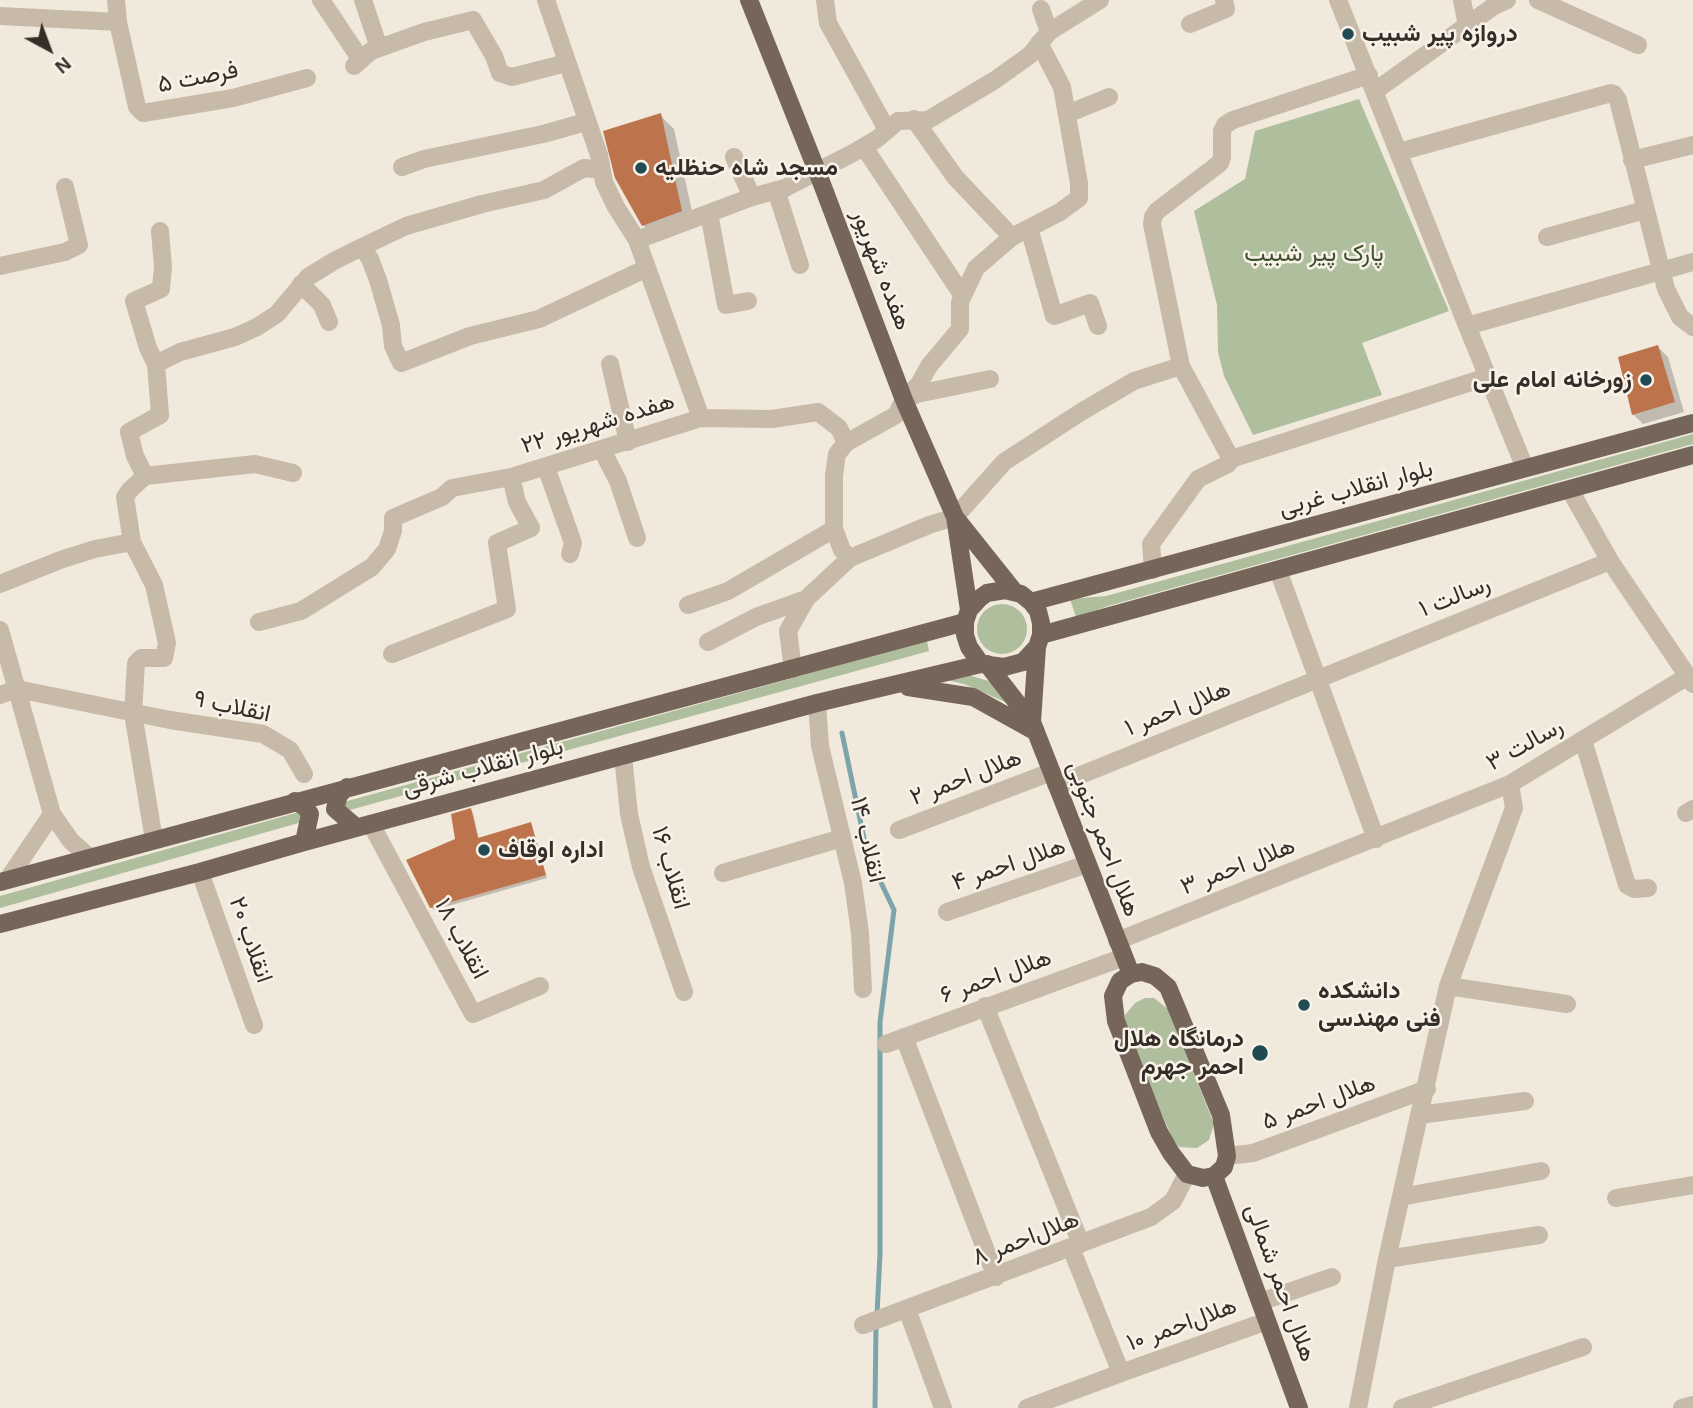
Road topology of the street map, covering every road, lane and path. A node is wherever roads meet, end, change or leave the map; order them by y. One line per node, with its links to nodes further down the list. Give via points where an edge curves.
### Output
1 (3, 0): 16 (street)
2 (116, 0): 17 (street)
3 (321, 0): 22 (street, via 358,63)
4 (363, 0): 22 (street)
5 (546, 0): 23 (street, هفده شهریور ۲۲)
6 (749, 0): 38 (main road, هفده شهریور)
7 (825, 0): 30 (street, via 828,23)
8 (1100, 0): 14 (street)
9 (1224, 0): 18 (street, via 1226,9)
10 (1338, 0): 25 (street)
11 (1462, 0): 19 (street)
12 (1507, 0): 19 (street)
13 (1538, 0): 21 (street)
14 (1077, 6): 20 (street)
15 (1041, 9): 20 (street)
16 (0, 14): 17 (street)
17 (118, 22): 24 (street, فرصت ۵, via 137,107 143,113 233,98)
18 (1190, 24)
19 (1466, 26): 25 (street)
20 (1044, 37): 27 (street); 28 (street, via 1030,55 964,100 928,120)
21 (1638, 45)
22 (379, 48): 23 (street, via 473,20 500,73 512,77)
23 (566, 63): 29 (street, هفده شهریور ۲۲)
24 (307, 78)
25 (1372, 83): 33 (street); 64 (street, via 1233,120 1222,131 1220,163 1157,211 1152,225)
26 (1109, 97): 27 (street)
27 (1068, 114): 44 (street, via 1079,198)
28 (914, 119): 30 (street, via 898,121); 46 (street, via 956,177)
29 (586, 121): 36 (street); 37 (street, هفده شهریور ۲۲)
30 (887, 130): 32 (street)
31 (1693, 145): 35 (street)
32 (864, 147): 38 (street); 56 (street)
33 (1399, 152): 35 (street, via 1611,93 1618,100); 60 (street)
34 (734, 157): 41 (street)
35 (1632, 160): 42 (street)
36 (402, 167)
37 (602, 170): 48 (street, هفده شهریور ۲۲, via 616,207); 49 (street, via 584,168 544,190 406,226)
38 (817, 171): 40 (street); 67 (main road, هفده شهریور)
39 (65, 187): 52 (street, via 79,245)
40 (776, 190): 41 (street); 51 (street)
41 (752, 197): 43 (street)
42 (1645, 210): 47 (street); 54 (street)
43 (709, 213): 48 (street); 57 (street, via 726,305)
44 (1029, 228): 46 (street); 59 (street, via 1054,316 1090,303)
45 (160, 231): 62 (street, via 161,289 134,301)
46 (1012, 237): 56 (street, via 976,268)
47 (1547, 237)
48 (637, 240): 53 (street, هفده شهریور ۲۲)
49 (362, 247): 53 (street, via 378,280 401,363 470,336 540,319); 55 (street)
50 (1693, 262): 54 (street)
51 (800, 265)
52 (0, 266)
53 (647, 268): 68 (street, هفده شهریور ۲۲)
54 (1661, 271): 60 (street); 61 (street, via 1680,317)
55 (301, 285): 58 (street, via 322,304); 62 (street, via 277,314 257,327)
56 (963, 296): 67 (street, via 960,329)
57 (748, 301)
58 (329, 322)
59 (1098, 326)
60 (1466, 326): 65 (street)
61 (1693, 327)
62 (156, 364): 78 (street, via 160,415 129,432)
63 (610, 364): 70 (street)
64 (1181, 366): 74 (street); 81 (street, via 1134,381 1004,462)
65 (1487, 377): 74 (street); 76 (street)
66 (990, 379): 67 (street)
67 (904, 400): 71 (street, via 896,415); 81 (main road, هفده شهریور)
68 (701, 418): 70 (street, هفده شهریور ۲۲); 71 (street, هفده شهریور ۲۲, via 772,419 818,412 839,428)
69 (1693, 423): 76 (main road, بلوار انقلاب غربی)
70 (628, 442): 72 (street, هفده شهریور ۲۲)
71 (846, 443): 82 (street, via 837,454 834,475)
72 (602, 450): 75 (street, هفده شهریور ۲۲); 83 (street)
73 (1693, 455): 80 (main road)
74 (1231, 459): 88 (street, via 1198,479 1151,544)
75 (546, 467): 79 (street, هفده شهریور ۲۲); 85 (street, via 573,543)
76 (1525, 468): 88 (main road, بلوار انقلاب غربی)
77 (293, 473): 78 (street, via 256,464)
78 (145, 476): 84 (street, via 125,497)
79 (511, 477): 96 (street, هفده شهریور ۲۲, via 452,488 393,518 387,549 372,567 301,611); 100 (street, هفده شهریور ۲۲, via 517,502 531,528 497,543 507,609)
80 (1570, 490): 87 (street); 89 (main road)
81 (956, 517): 86 (street); 91 (main road, هفده شهریور); 95 (main road, هفده شهریور)
82 (834, 529): 86 (street); 94 (street, via 728,591)
83 (637, 538)
84 (132, 542): 90 (street, via 63,559); 108 (street, via 154,584 167,643 164,657 141,658 136,663)
85 (570, 554)
86 (850, 558): 92 (street)
87 (1610, 561): 103 (street, رسالت ۱); 104 (street)
88 (1153, 569): 93 (main road, بلوار انقلاب غربی)
89 (1278, 570): 98 (main road); 103 (street)
90 (0, 584)
91 (1014, 592): 93 (main road); 95 (main road, via 987,593)
92 (806, 599): 99 (street, via 756,617); 102 (street, via 789,631)
93 (1031, 602): 98 (main road, via 1041,623)
94 (688, 605)
95 (967, 616): 101 (main road, via 969,647); 102 (main road, بلوار انقلاب شرقی)
96 (260, 622)
97 (0, 630): 106 (street)
98 (1039, 641): 101 (main road, via 1031,655 1013,666); 109 (main road, هلال احمر جنوبی)
99 (708, 642)
100 (392, 654)
101 (984, 664): 105 (main road, بلوار انقلاب شرقی); 109 (main road, هلال احمر جنوبی)
102 (793, 669): 115 (main road, بلوار انقلاب شرقی)
103 (1319, 678): 113 (street, هلال احمر ۱); 121 (street)
104 (1690, 680): 110 (street, رسالت ۳)
105 (898, 686): 107 (main road, بلوار انقلاب شرقی); 109 (main road, via 973,697)
106 (8, 692): 108 (street, انقلاب ۹); 117 (street)
107 (817, 703): 111 (main road, بلوار انقلاب شرقی); 120 (street, انقلاب ۱۴, via 820,746)
108 (133, 713): 112 (street, انقلاب ۹, via 263,734 290,750); 122 (street)
109 (1034, 727): 113 (main road, هلال احمر جنوبی)
110 (1583, 740): 114 (street, رسالت ۳); 129 (street, via 1627,885 1634,890)
111 (623, 756): 118 (main road, بلوار انقلاب شرقی); 136 (street, انقلاب ۱۶, via 641,867)
112 (303, 774)
113 (1053, 779): 119 (street, هلال احمر ۲); 125 (main road, هلال احمر جنوبی)
114 (1510, 785): 121 (street, رسالت ۳); 134 (street, via 1514,808)
115 (347, 787): 116 (main road, بلوار انقلاب شرقی); 118 (main road, via 335,809)
116 (295, 801): 122 (main road, بلوار انقلاب شرقی); 123 (main road, via 310,814)
117 (52, 814): 124 (street); 128 (street)
118 (364, 825): 123 (main road, بلوار انقلاب شرقی); 133 (street, انقلاب ۱۸, via 473,1014)
119 (899, 830)
120 (842, 838): 127 (street); 135 (street, انقلاب ۱۴, via 860,933)
121 (1376, 839): 132 (street, هلال احمر ۳)
122 (154, 840): 124 (main road, بلوار انقلاب شرقی)
123 (304, 842): 126 (main road, بلوار انقلاب شرقی)
124 (89, 858): 128 (main road, بلوار انقلاب شرقی)
125 (1087, 864): 130 (street, هلال احمر ۴); 132 (main road, هلال احمر جنوبی)
126 (200, 872): 131 (main road, بلوار انقلاب شرقی); 139 (street, انقلاب ۲۰)
127 (723, 873)
128 (4, 881)
129 (1648, 888)
130 (947, 912)
131 (0, 924)
132 (1124, 957): 138 (street, هلال احمر ۶); 145 (main road, via 1168,987 1221,1115); 147 (main road, via 1113,996 1116,1021 1159,1132)
133 (540, 986)
134 (1448, 986): 137 (street); 142 (street)
135 (863, 989)
136 (684, 992)
137 (1567, 1004)
138 (985, 1006): 140 (street, هلال احمر ۶); 153 (street, هلال‌احمر ۱۰)
139 (254, 1025)
140 (904, 1037): 141 (street, هلال احمر ۶); 155 (street)
141 (886, 1044)
142 (1427, 1089): 144 (street); 145 (street, هلال احمر ۵, via 1253,1153)
143 (1525, 1101): 144 (street)
144 (1419, 1115): 150 (street)
145 (1227, 1156): 148 (main road)
146 (1541, 1171): 150 (street)
147 (1187, 1174): 148 (main road); 153 (street, هلال‌احمر ۸, via 1173,1201 1152,1217)
148 (1214, 1176): 157 (main road, هلال احمر شمالی)
149 (1693, 1185): 151 (street)
150 (1401, 1197): 154 (street)
151 (1616, 1198)
152 (1539, 1235): 154 (street)
153 (1076, 1246): 155 (street, هلال‌احمر ۸); 162 (street, هلال‌احمر ۱۰)
154 (1387, 1259): 167 (street)
155 (996, 1277): 158 (street, هلال‌احمر ۸)
156 (1332, 1277): 157 (street)
157 (1260, 1302): 159 (main road, هلال احمر شمالی)
158 (907, 1309): 160 (street, هلال‌احمر ۸); 164 (street)
159 (1267, 1321): 162 (street, هلال‌احمر ۱۰); 166 (main road, هلال احمر شمالی)
160 (863, 1325)
161 (1583, 1347): 168 (street)
162 (1121, 1373): 165 (street)
163 (1693, 1405): 169 (street)
164 (943, 1408)
165 (1027, 1408)
166 (1299, 1408)
167 (1358, 1408)
168 (1402, 1408)
169 (1682, 1408)

